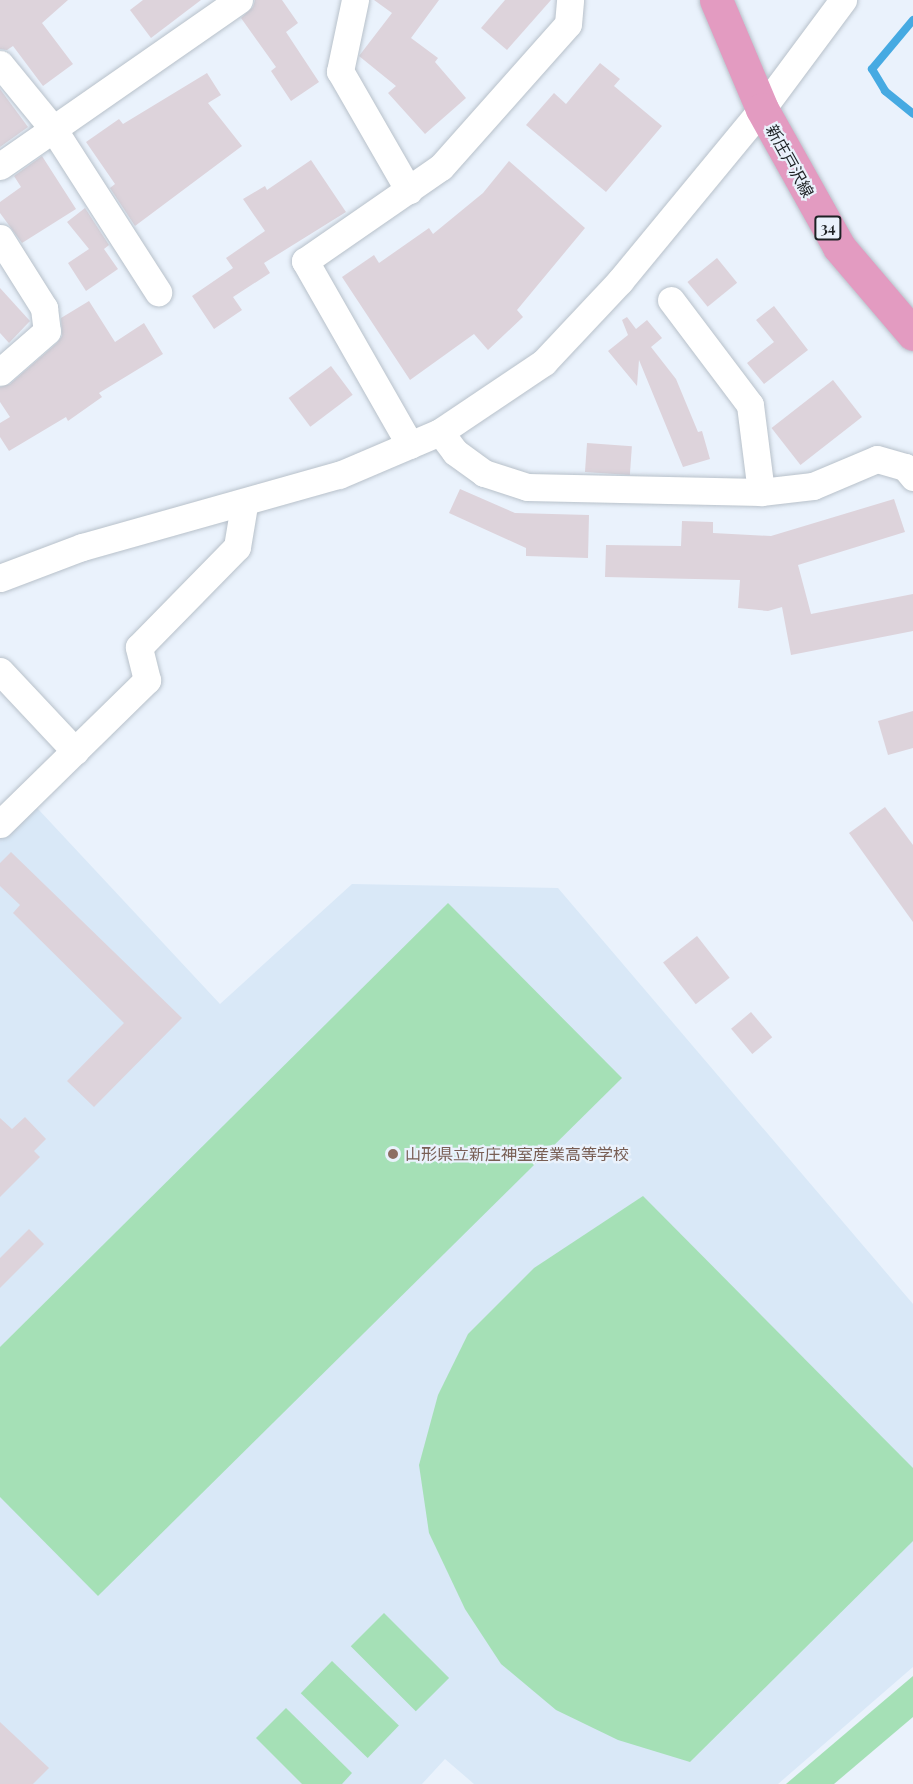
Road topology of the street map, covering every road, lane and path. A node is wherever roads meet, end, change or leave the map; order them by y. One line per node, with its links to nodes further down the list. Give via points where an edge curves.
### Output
1 (240, 0): 8 (street)
2 (355, 0): 10 (street, via 340,71)
3 (570, 0): 10 (street, via 568,24 441,167)
4 (716, 0): 7 (main road, 新庄戸沢線 / 34)
5 (843, 0): 7 (street)
6 (0, 64): 8 (street)
7 (762, 109): 14 (main road, 新庄戸沢線 / 34, via 839,248); 16 (street, via 620,281 544,362)
8 (54, 130): 9 (street); 12 (street)
9 (0, 166)
10 (409, 191): 17 (street, via 305,261)
11 (0, 238): 15 (street, via 44,308 47,331)
12 (158, 292)
13 (671, 300): 21 (street, via 750,405)
14 (913, 334)
15 (0, 372)
16 (440, 432): 17 (street); 21 (street, via 455,452 484,472 527,487)
17 (410, 445): 22 (street, via 339,475)
18 (913, 447): 19 (street)
19 (889, 462): 20 (street, via 905,467); 21 (street, via 877,459 813,486)
20 (913, 477)
21 (761, 492)
22 (244, 505): 23 (street, via 82,547); 25 (street, via 237,547 139,647 147,680)
23 (0, 578)
24 (0, 671): 25 (street)
25 (75, 751): 26 (street)
26 (0, 824)

